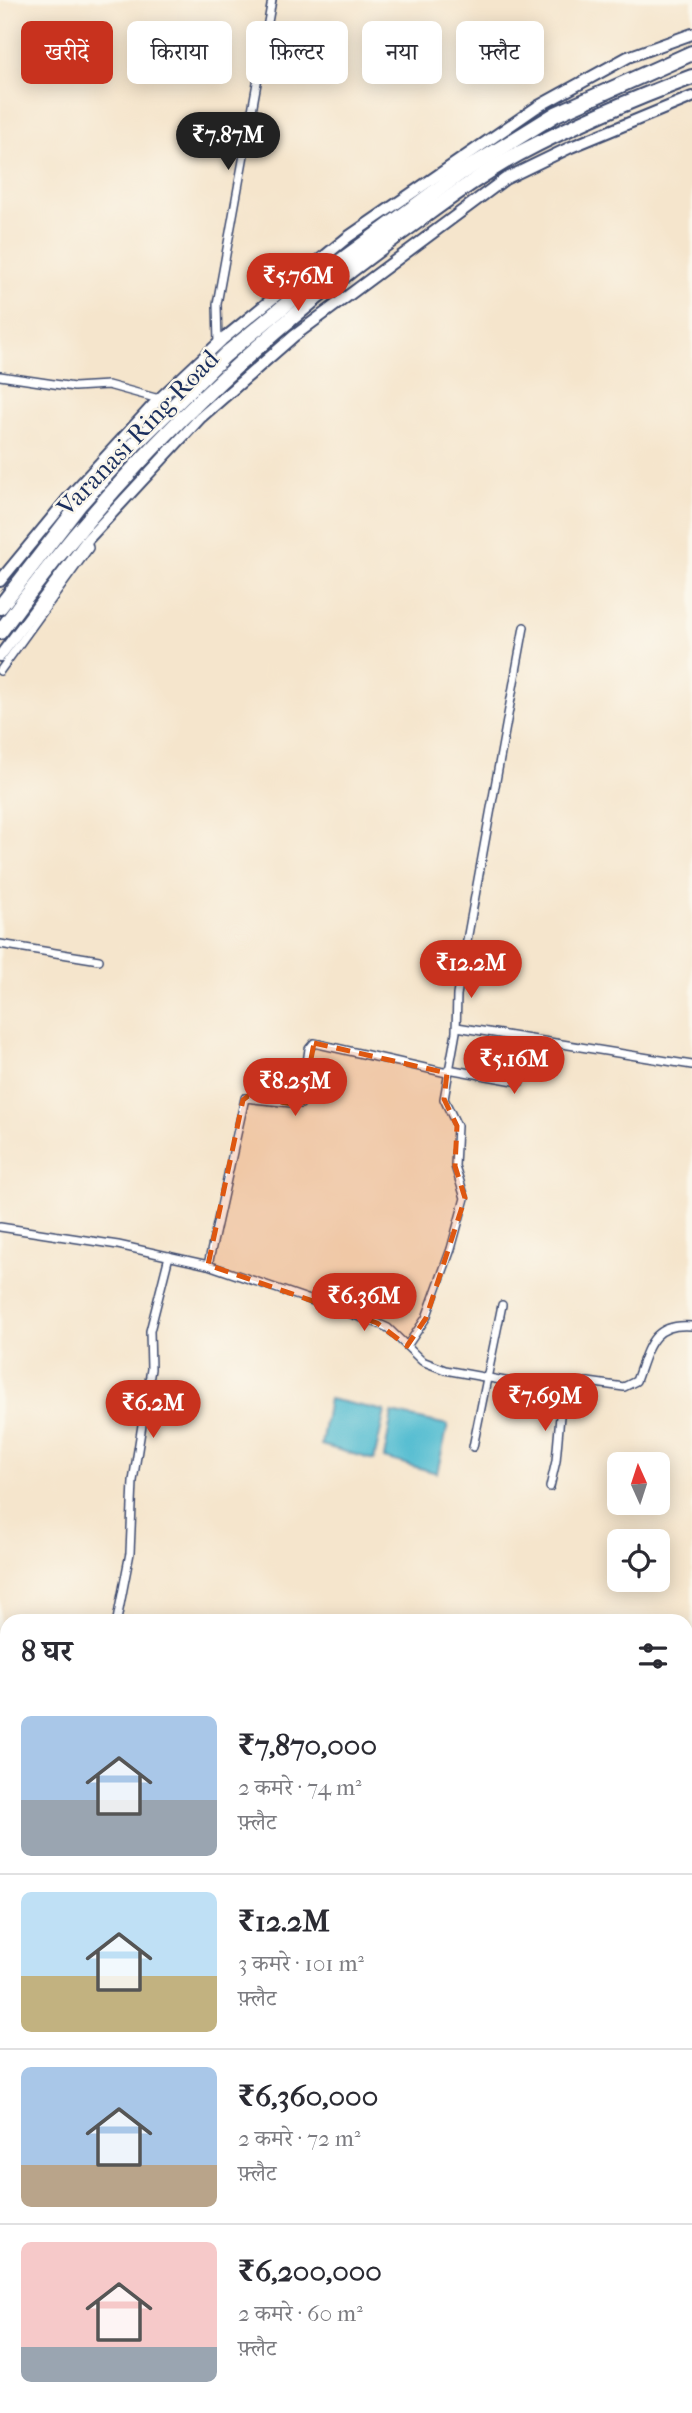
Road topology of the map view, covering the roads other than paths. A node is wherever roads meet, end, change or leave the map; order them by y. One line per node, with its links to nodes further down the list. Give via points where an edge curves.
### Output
1 (272, 0): 6 (street, via 217,304)
2 (692, 34): 6 (street, via 628,57 537,107 348,237)
3 (692, 53): 13 (highway, via 556,114 459,174 319,276 225,355 123,456)
4 (692, 79): 15 (highway, Varanasi Ring Road, via 518,154 332,283 155,443 99,503)
5 (692, 97): 9 (street, via 505,179 446,220 293,336 200,418)
6 (218, 344): 8 (street)
7 (0, 376): 8 (street, via 62,387 108,385)
8 (159, 399): 10 (street)
9 (87, 540): 16 (street); 17 (street, via 89,548)
10 (26, 550): 11 (street); 12 (street)
11 (0, 573)
12 (0, 582)
13 (0, 607)
14 (524, 627): 20 (street, via 457,995)
15 (0, 632)
16 (0, 656)
17 (0, 671)
18 (0, 944): 19 (street)
19 (99, 960)
20 (457, 1027): 21 (street); 23 (street)
21 (528, 1039): 22 (street); 23 (street, via 520,1082)
22 (692, 1065)
23 (448, 1071): 26 (street, via 311,1045 301,1104 248,1096 243,1100); 29 (street, via 444,1099 456,1119 455,1166 465,1198 426,1318)
24 (0, 1227): 25 (street)
25 (169, 1256): 26 (street); 34 (street, via 149,1331 151,1368 133,1481 130,1553)
26 (208, 1265): 29 (street, via 377,1323)
27 (502, 1305): 30 (street)
28 (692, 1326): 31 (street, via 659,1332 630,1385)
29 (407, 1346): 30 (street, via 433,1367)
30 (487, 1378): 31 (street, via 522,1384); 32 (street)
31 (563, 1382): 33 (street)
32 (473, 1447)
33 (550, 1487)
34 (118, 1614)

